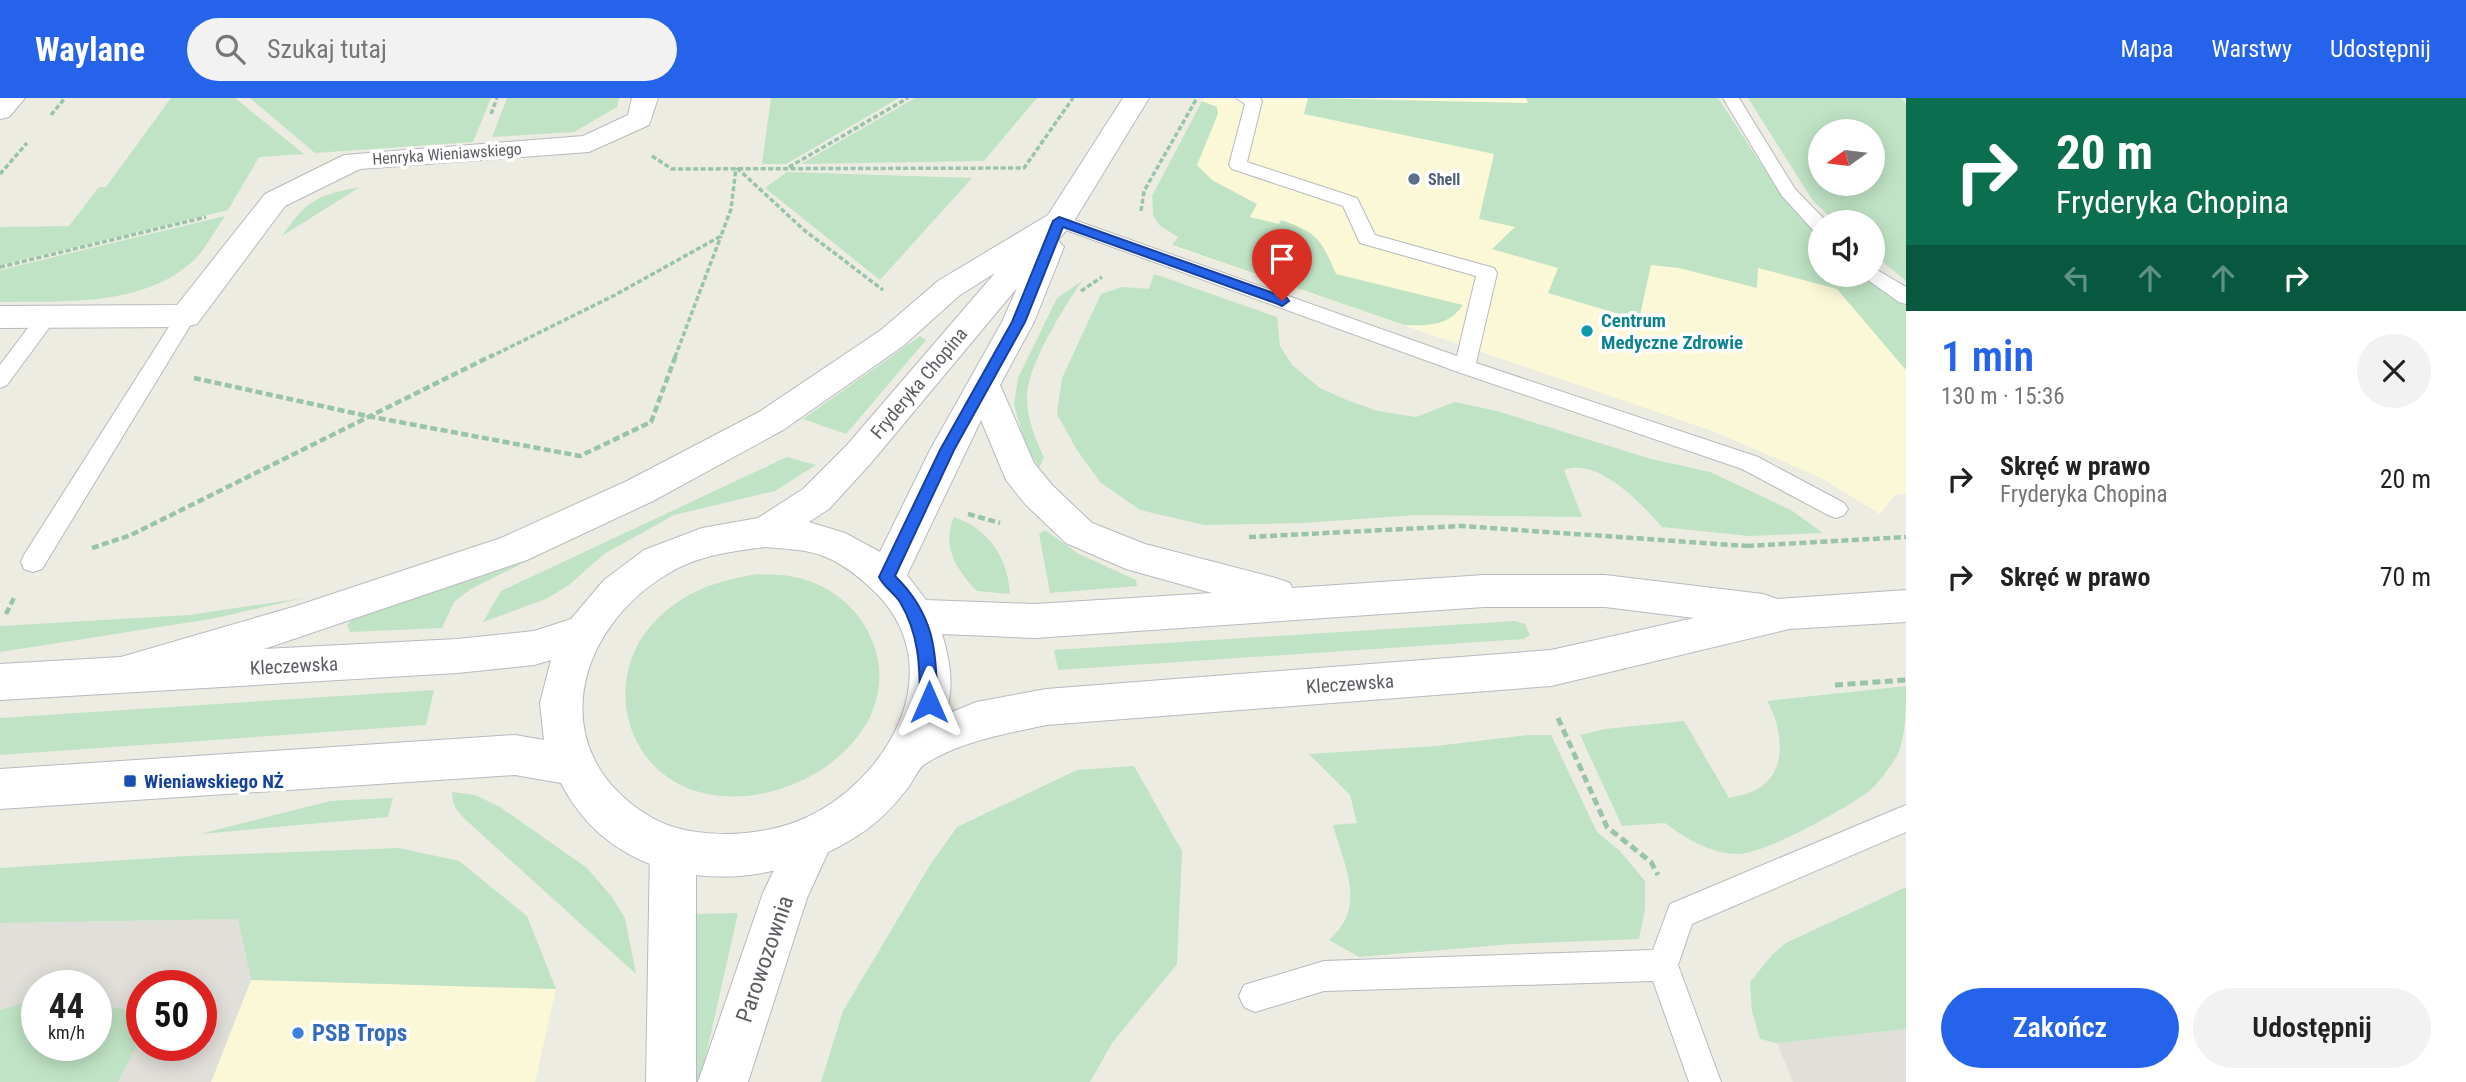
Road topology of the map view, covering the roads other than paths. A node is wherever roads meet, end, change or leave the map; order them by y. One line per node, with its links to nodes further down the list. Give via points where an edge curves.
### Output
1 (12, 98): 6 (main road)
2 (645, 98): 11 (main road, Henryka Wieniawskiego, via 640,119 589,144 354,161 275,200)
3 (1136, 98): 8 (main road, Fryderyka Chopina)
4 (1244, 98): 14 (lane, via 1254,100 1238,165 1352,202 1367,239 1487,273)
5 (1731, 98): 7 (lane, via 1788,192)
6 (0, 111)
7 (1808, 213)
8 (1059, 221): 14 (lane); 16 (main road, Fryderyka Chopina, via 1018,322); 18 (main road, Fryderyka Chopina, via 859,454 816,499); 26 (main road, via 949,288 892,338 781,415 640,491 514,549 293,624)
9 (1885, 282): 10 (lane)
10 (1906, 297)
11 (186, 316): 13 (main road); 19 (lane)
12 (0, 317): 13 (main road)
13 (47, 317): 15 (lane)
14 (1465, 367): 17 (lane, via 1750,463)
15 (0, 380)
16 (983, 385): 20 (main road, Fryderyka Chopina); 21 (main road, via 1018,470 1079,533 1139,558)
17 (1836, 509)
18 (766, 532): 20 (main road, via 806,536 842,547); 25 (main road, via 724,537 683,549 644,569 610,597)
19 (33, 562)
20 (887, 577): 24 (main road)
21 (1302, 602): 23 (main road, Kleczewska, via 1483,591 1605,591); 24 (main road, Kleczewska, via 1035,621)
22 (1906, 606): 23 (main road, Kleczewska)
23 (1789, 613): 28 (main road, Kleczewska, via 1551,668 1046,707 976,721)
24 (916, 615): 28 (main road, via 929,657 929,702)
25 (585, 632): 26 (main road, Kleczewska, via 534,648 457,656); 29 (main road, via 565,675 561,720)
26 (118, 676): 27 (main road, Kleczewska)
27 (0, 682)
28 (912, 748): 32 (main road, via 887,784 853,815)
29 (572, 765): 30 (main road, via 515,755); 33 (main road, via 594,801 629,830)
30 (0, 789)
31 (1906, 818): 34 (lane, via 1681,914)
32 (812, 839): 33 (main road, via 766,853 719,857); 37 (main road, Parowozownia, via 786,893)
33 (673, 849): 36 (main road)
34 (1663, 965): 35 (lane, via 1324,976); 38 (lane)
35 (1255, 996)
36 (670, 1082)
37 (723, 1082)
38 (1705, 1082)

